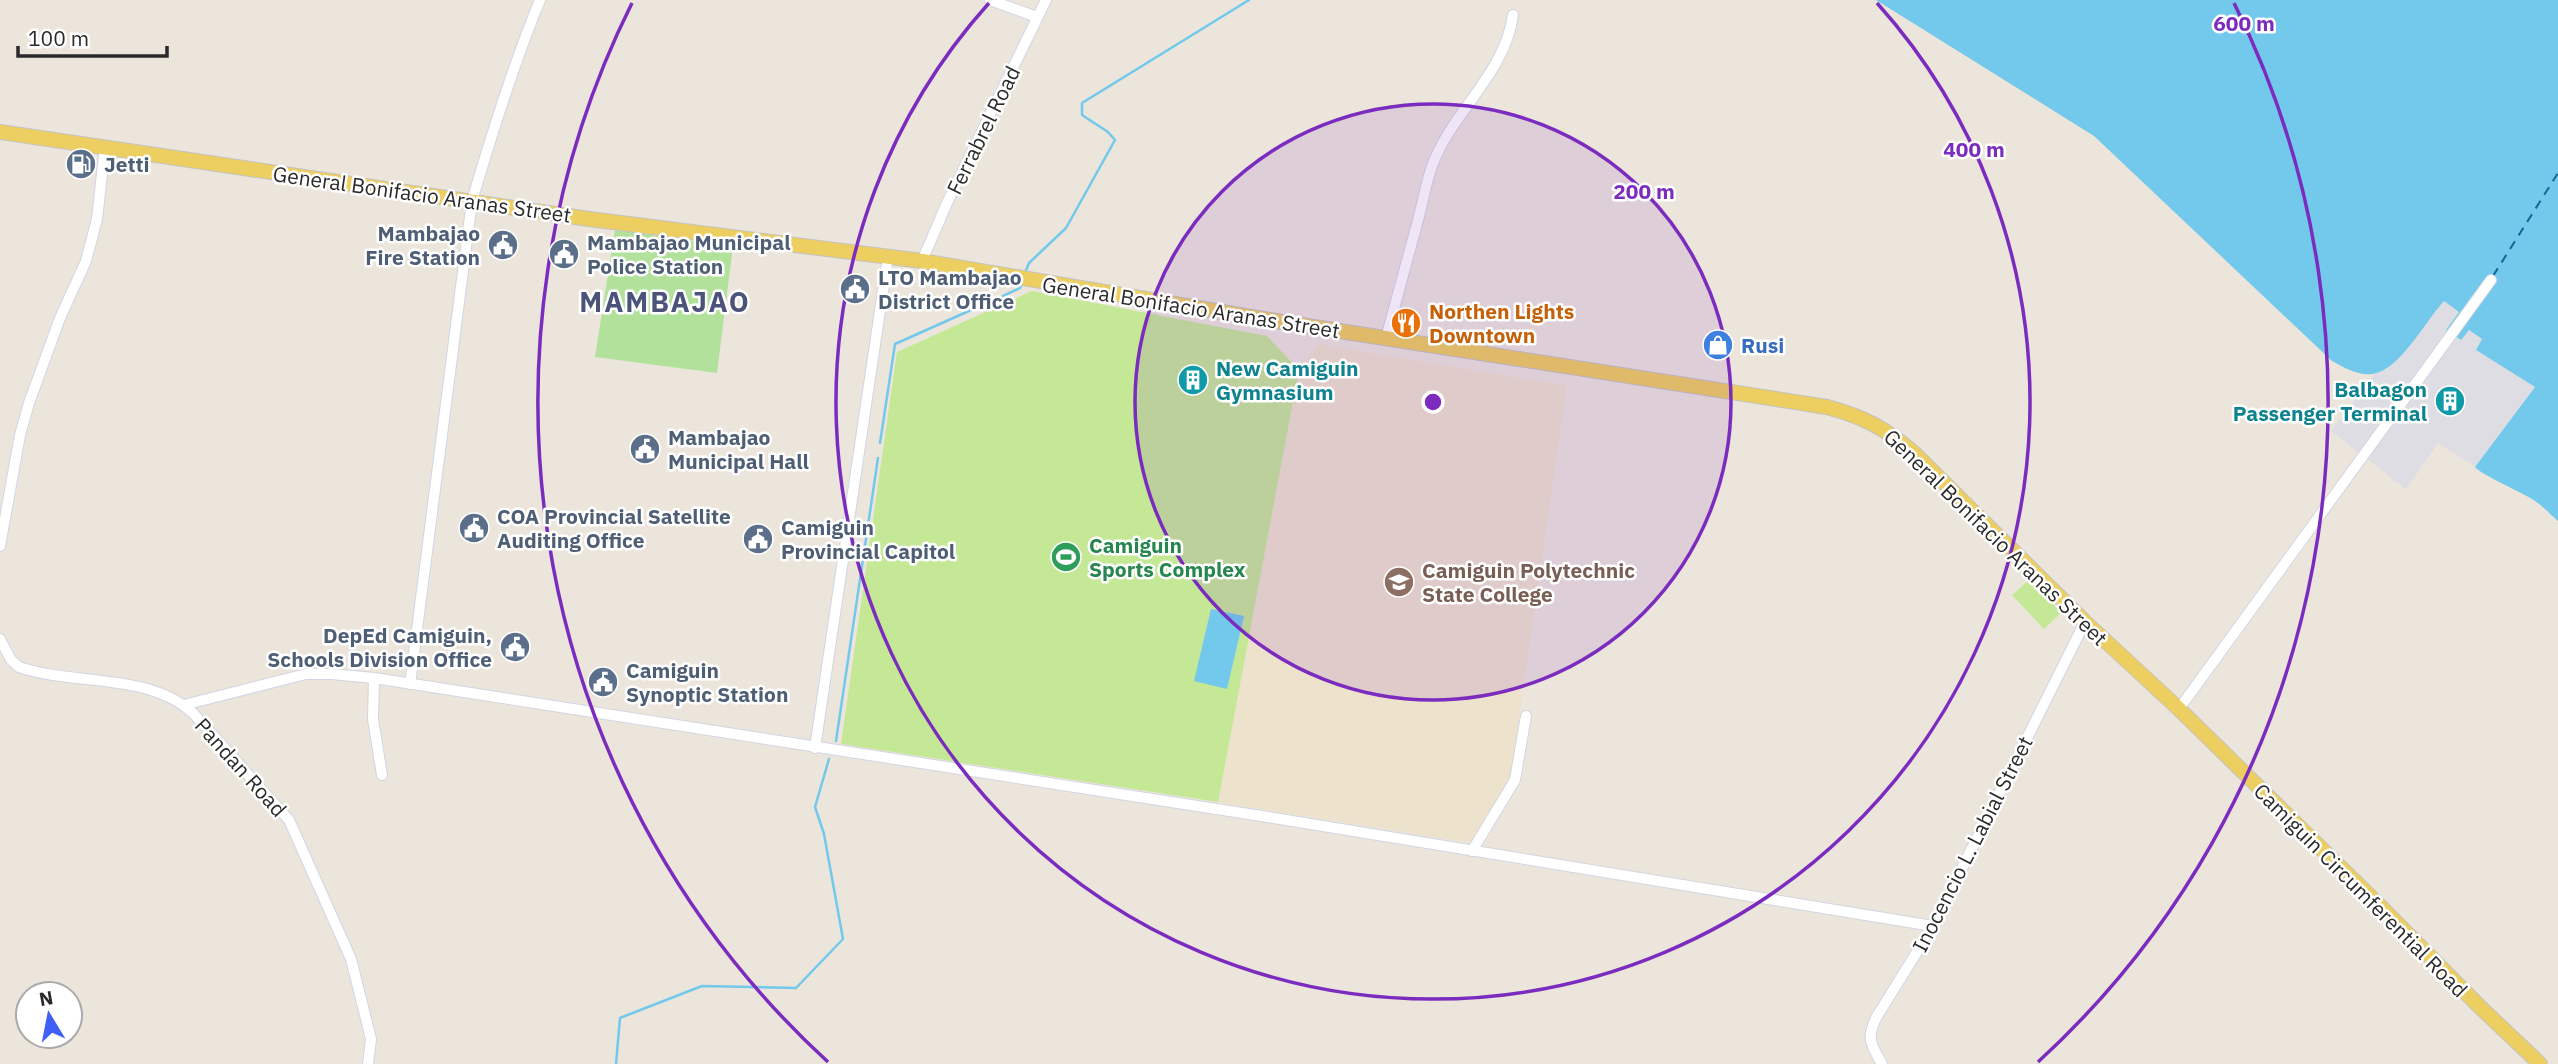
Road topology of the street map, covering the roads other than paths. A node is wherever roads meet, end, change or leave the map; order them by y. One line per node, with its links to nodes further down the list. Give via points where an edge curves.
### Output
1 (540, 0): 8 (street)
2 (990, 0): 5 (street)
3 (1046, 0): 5 (street, Ferrabrel Road)
4 (1513, 15): 12 (street, via 1510,34 1479,93 1454,121 1433,162)
5 (1037, 17): 10 (street, Ferrabrel Road)
6 (0, 132): 7 (main road, General Bonifacio Aranas Street)
7 (105, 148): 8 (main road, General Bonifacio Aranas Street); 13 (street, via 89,250 29,402)
8 (472, 201): 9 (main road, General Bonifacio Aranas Street); 18 (street)
9 (888, 257): 10 (main road, General Bonifacio Aranas Street); 22 (street)
10 (922, 261): 12 (main road, General Bonifacio Aranas Street)
11 (2491, 280): 20 (street)
12 (1387, 338): 14 (main road, General Bonifacio Aranas Street, via 1827,407 1867,419 1914,453)
13 (0, 546)
14 (2085, 622): 20 (main road, General Bonifacio Aranas Street); 25 (street, Inocencio L. Labial Street)
15 (0, 639): 16 (street, Pandan Road)
16 (6, 662): 19 (street, Pandan Road, via 29,670 150,689)
17 (374, 678): 18 (street); 19 (street, via 306,674); 23 (street, via 374,729)
18 (410, 684): 22 (street)
19 (184, 705): 26 (street, Pandan Road, via 289,820 351,959 369,1022)
20 (2181, 712): 28 (main road, Camiguin Circumferential Road)
21 (1525, 716): 24 (street, via 1515,780)
22 (815, 748): 24 (street)
23 (382, 775)
24 (1472, 851): 25 (street)
25 (1933, 926): 27 (street, Inocencio L. Labial Street, via 1869,1034)
26 (368, 1064)
27 (1882, 1064)
28 (2540, 1064)

